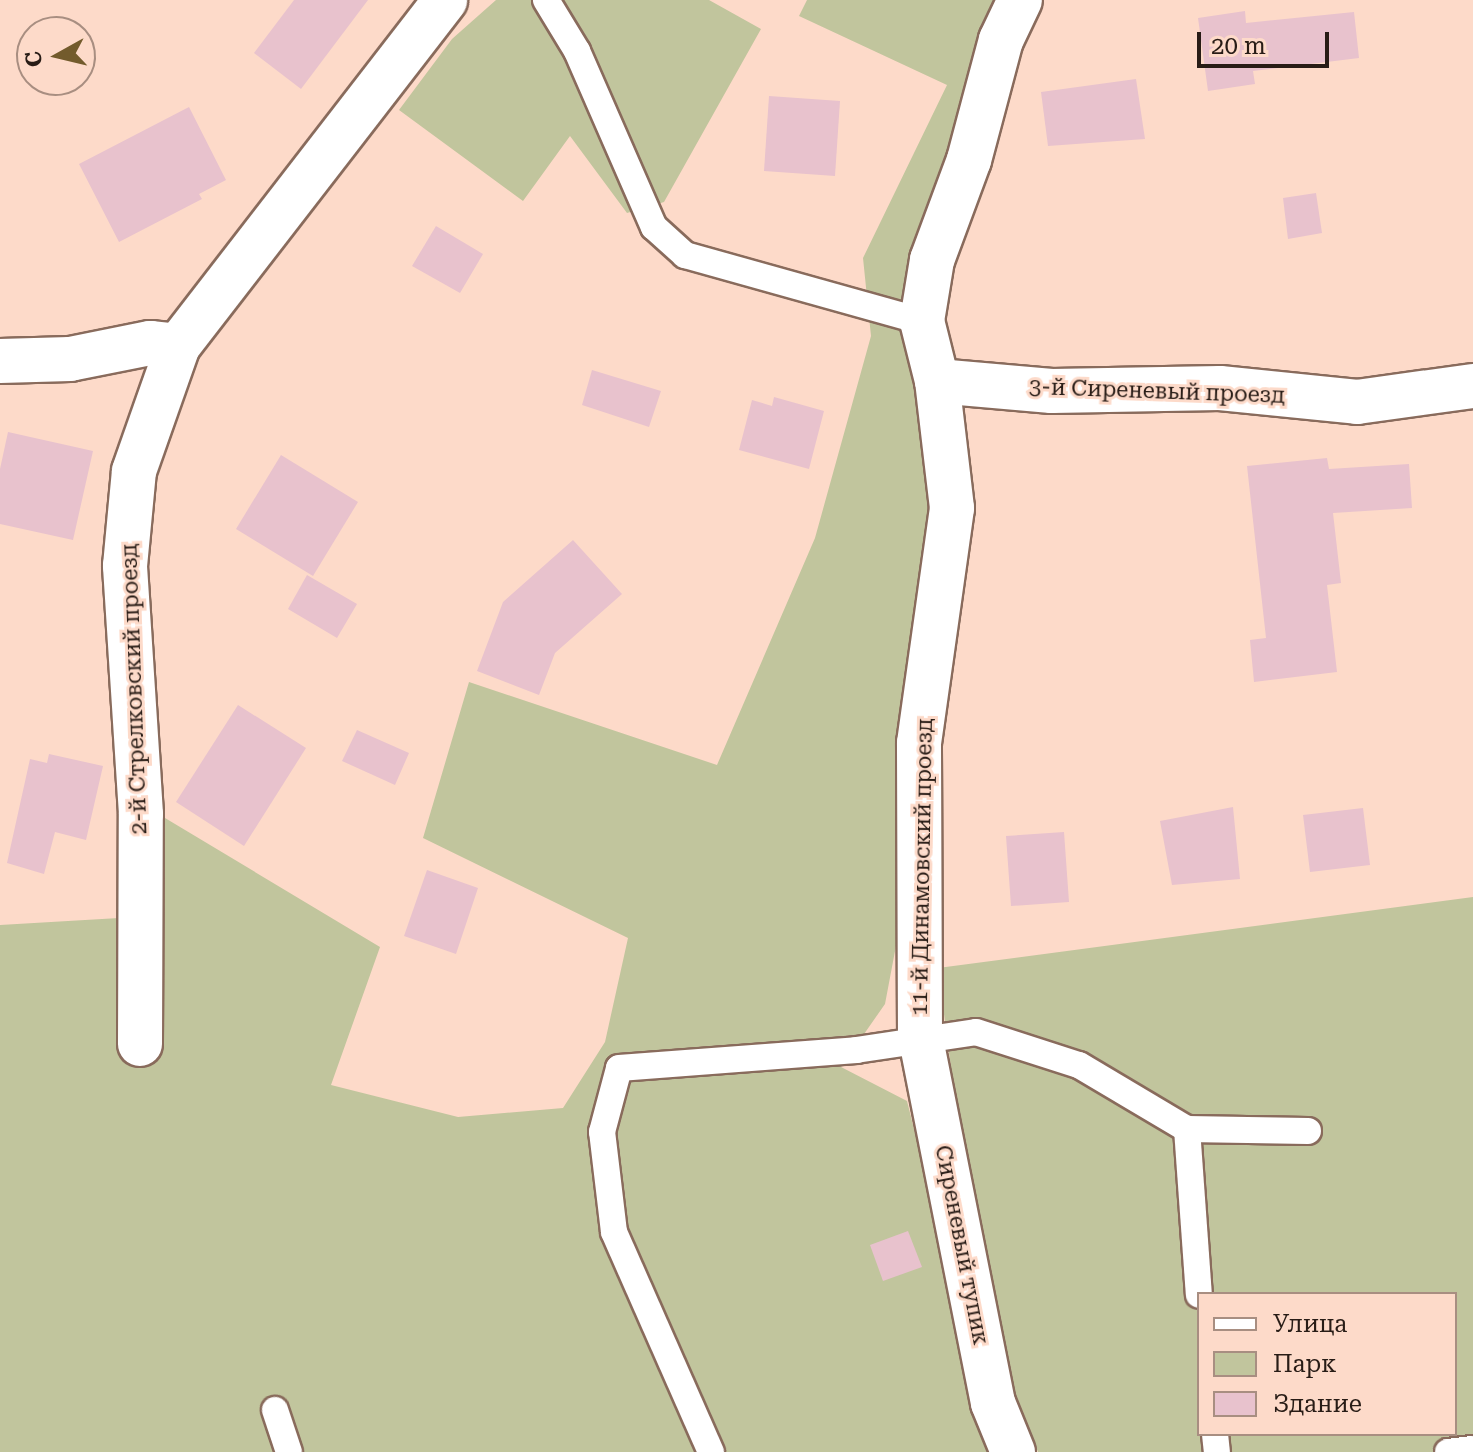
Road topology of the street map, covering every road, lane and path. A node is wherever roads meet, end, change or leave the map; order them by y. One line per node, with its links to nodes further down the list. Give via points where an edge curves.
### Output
1 (445, 0): 5 (street, 2-й Стрелковский проезд)
2 (546, 0): 4 (lane, via 577,51 654,227 685,255)
3 (1020, 0): 4 (street, 11-й Динамовский проезд, via 1001,40 969,160 932,260)
4 (922, 321): 7 (street, 11-й Динамовский проезд)
5 (178, 346): 6 (street, via 150,343 70,359); 10 (street, 2-й Стрелковский проезд, via 134,471 125,566 141,814)
6 (0, 361)
7 (937, 381): 8 (street, 3-й Сиреневый проезд, via 1052,391 1220,388 1357,402); 9 (street, 11-й Динамовский проезд, via 952,508 919,743)
8 (1473, 386)
9 (920, 1036): 11 (lane, via 976,1032 1079,1065); 17 (lane, via 856,1050 619,1068 602,1132 614,1232); 18 (street, Сиреневый тупик, via 993,1403)
10 (140, 1044)
11 (1187, 1129): 12 (lane); 13 (lane)
12 (1308, 1131)
13 (1199, 1292)
14 (275, 1410): 16 (lane)
15 (1473, 1449): 19 (lane)
16 (289, 1452)
17 (711, 1452)
18 (1013, 1452)
19 (1448, 1452)

